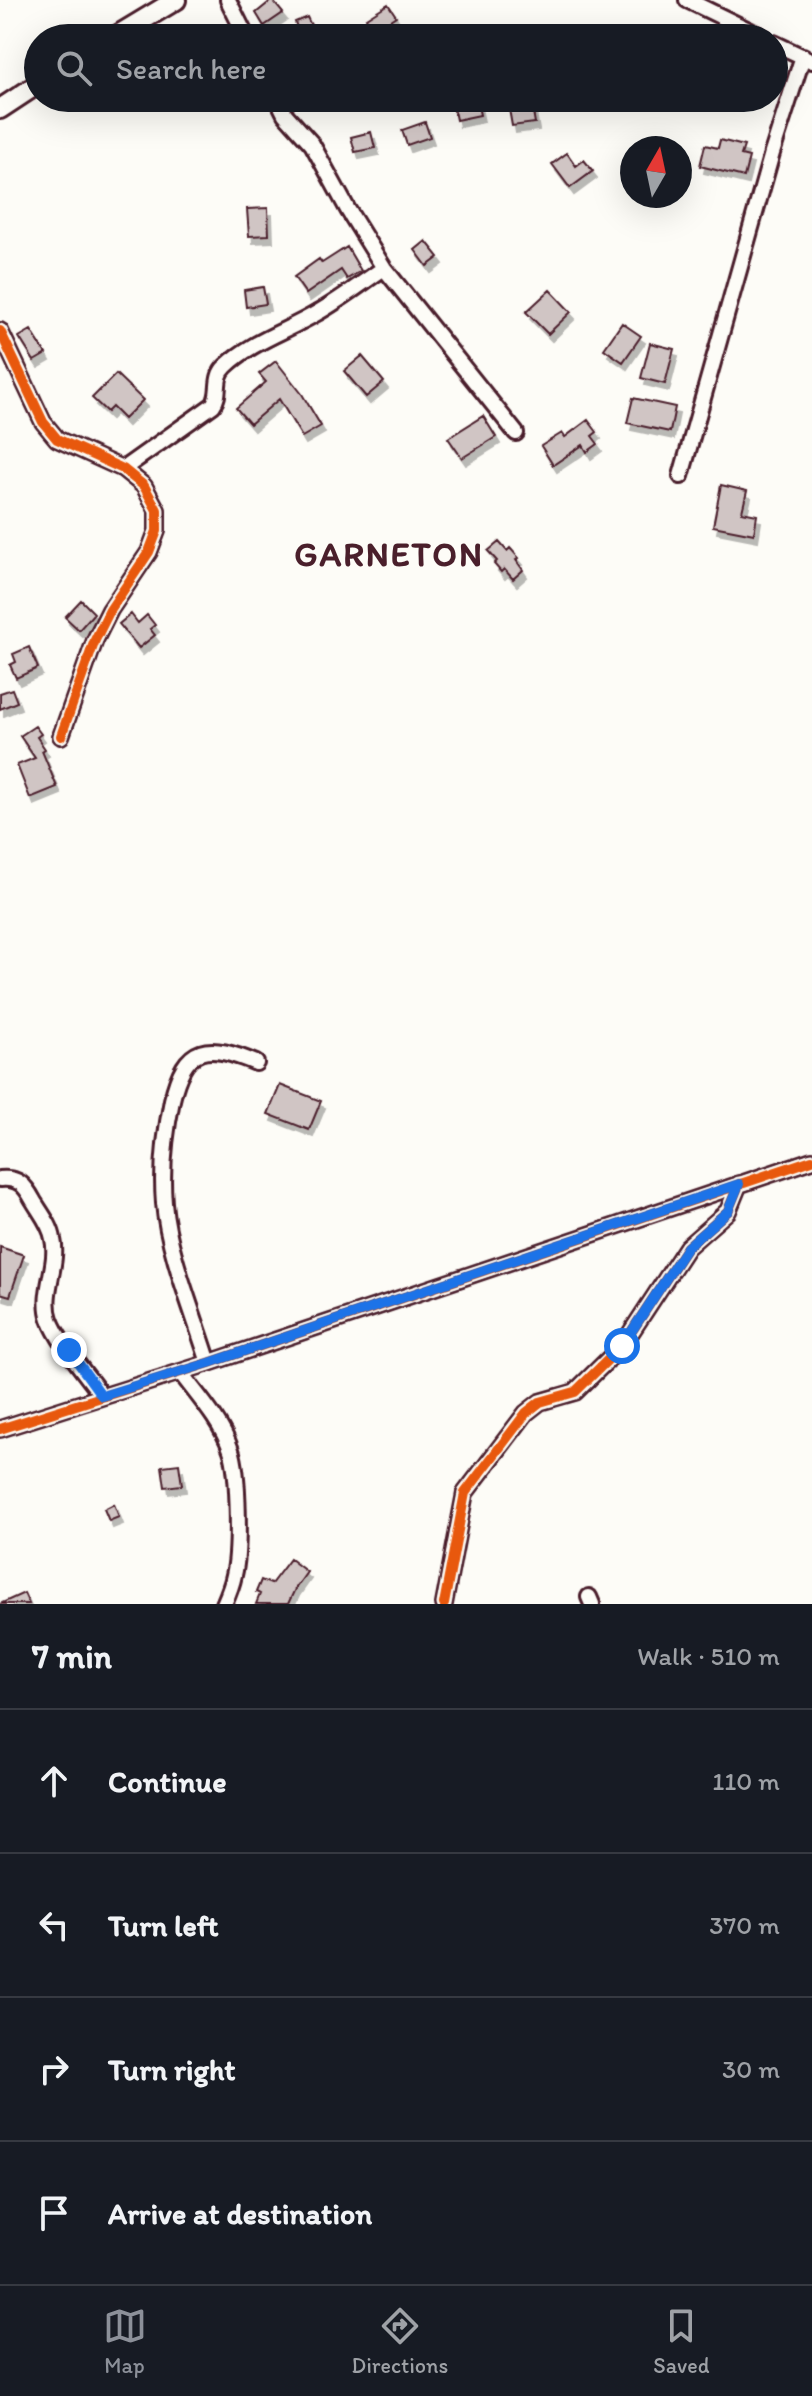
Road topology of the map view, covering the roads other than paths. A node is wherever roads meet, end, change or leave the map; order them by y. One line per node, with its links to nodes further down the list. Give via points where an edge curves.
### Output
1 (176, 0): 4 (street)
2 (228, 0): 5 (street)
3 (687, 0): 6 (street)
4 (136, 24)
5 (240, 24)
6 (736, 24)
7 (788, 50): 8 (street)
8 (807, 59): 11 (street)
9 (24, 93): 10 (street)
10 (0, 109)
11 (788, 110)
12 (284, 112): 14 (street, via 318,153)
13 (787, 112): 18 (street)
14 (384, 268): 16 (street); 17 (street, via 226,366 213,405)
15 (0, 331): 17 (street, via 43,422 57,439)
16 (516, 433)
17 (123, 469): 19 (street, via 144,486 157,510 157,531 95,640)
18 (681, 476)
19 (61, 736)
20 (256, 1063): 24 (street, via 210,1050 193,1055 182,1068 166,1130 164,1204)
21 (812, 1160): 23 (street)
22 (0, 1179): 26 (street, via 22,1183 50,1229 54,1251 48,1316)
23 (739, 1184): 24 (street); 29 (street, via 728,1211 687,1247 622,1346 575,1392 540,1402 526,1413 465,1493)
24 (209, 1363): 25 (street)
25 (180, 1372): 26 (street); 28 (street, via 222,1431 236,1473 237,1554)
26 (102, 1396): 27 (street)
27 (0, 1429)
28 (224, 1604)
29 (444, 1604)

